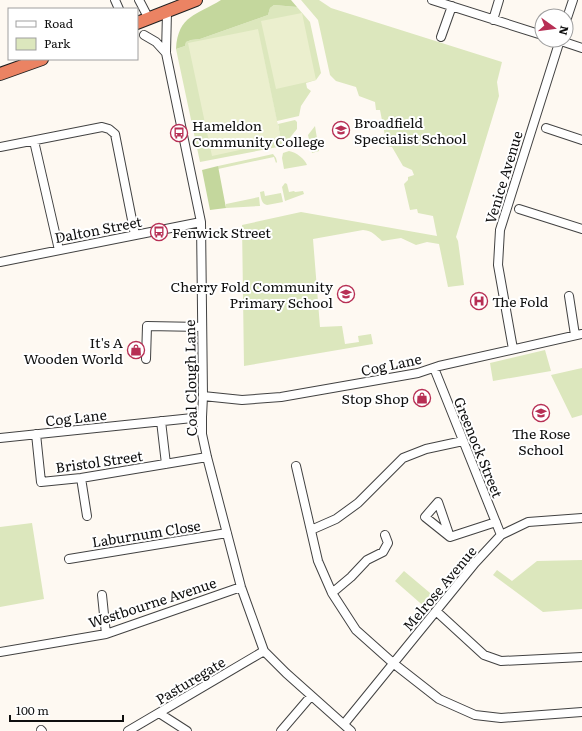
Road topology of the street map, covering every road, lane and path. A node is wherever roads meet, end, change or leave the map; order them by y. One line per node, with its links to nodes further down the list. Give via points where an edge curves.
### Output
1 (139, 0): 7 (street)
2 (196, 0): 6 (highway)
3 (432, 0): 5 (street)
4 (499, 0): 8 (street)
5 (452, 6): 8 (street); 12 (street)
6 (167, 12): 7 (highway); 14 (street, Coal Clough Lane)
7 (149, 19): 9 (highway)
8 (493, 20): 10 (street)
9 (138, 23)
10 (534, 33)
11 (144, 35): 14 (street, via 156,42)
12 (441, 37)
13 (557, 48): 30 (street, Venice Avenue, via 500,230 498,266)
14 (166, 53): 22 (street, Coal Clough Lane)
15 (39, 60): 16 (highway)
16 (0, 74)
17 (546, 128): 18 (street)
18 (582, 140)
19 (34, 141): 20 (street); 24 (street, via 102,127 109,129 114,134); 25 (street)
20 (0, 147)
21 (519, 209): 23 (street)
22 (201, 222): 24 (street, Dalton Street); 28 (street, Coal Clough Lane)
23 (582, 229)
24 (135, 235): 25 (street, Dalton Street)
25 (59, 250): 26 (street, Dalton Street)
26 (0, 262)
27 (569, 296): 29 (street)
28 (202, 327): 31 (street, via 148,326); 33 (street, Coal Clough Lane)
29 (578, 335): 30 (street, Cog Lane)
30 (513, 349): 32 (street, Cog Lane)
31 (146, 359)
32 (434, 368): 33 (street, Cog Lane, via 404,376 281,398 242,400); 38 (street, Greenock Street)
33 (203, 396): 34 (street, Coal Clough Lane)
34 (202, 417): 35 (street, Cog Lane); 39 (street, Coal Clough Lane, via 202,434)
35 (161, 421): 36 (street, Cog Lane); 40 (street)
36 (36, 434): 37 (street, Cog Lane); 42 (street, Bristol Street, via 41,482)
37 (0, 438)
38 (463, 441): 45 (street, Greenock Street); 46 (street, via 426,448 403,458 358,503 336,519)
39 (207, 457): 40 (street, Bristol Street); 47 (street, Coal Clough Lane)
40 (166, 464): 42 (street, Bristol Street)
41 (296, 466): 46 (street)
42 (81, 478): 43 (street)
43 (87, 516)
44 (582, 518): 49 (street, Melrose Avenue, via 528,522)
45 (496, 522): 49 (street, Greenock Street); 50 (street)
46 (311, 530): 53 (street, via 318,561)
47 (227, 533): 51 (street, Laburnum Close); 52 (street, Coal Clough Lane)
48 (385, 535): 53 (street, via 388,544 383,552 367,560)
49 (501, 535): 55 (street, Melrose Avenue)
50 (450, 536)
51 (69, 559)
52 (241, 587): 56 (street, Westbourne Avenue); 57 (street, Coal Clough Lane)
53 (332, 593): 60 (street, via 356,630)
54 (102, 595): 56 (street)
55 (436, 611): 59 (street, via 484,655 501,662); 60 (street, Melrose Avenue)
56 (106, 634): 58 (street, Westbourne Avenue)
57 (264, 651): 61 (street, Coal Clough Lane); 63 (street, Pasturegate)
58 (0, 652)
59 (582, 657)
60 (393, 663): 62 (street, via 439,699 475,715 501,718); 64 (street, Melrose Avenue)
61 (311, 696): 64 (street, Coal Clough Lane); 67 (street)
62 (582, 712)
63 (159, 713): 65 (street, Pasturegate); 66 (street)
64 (344, 724): 68 (street, Coal Clough Lane)
65 (128, 731)
66 (187, 731)
67 (281, 731)
68 (351, 731)

